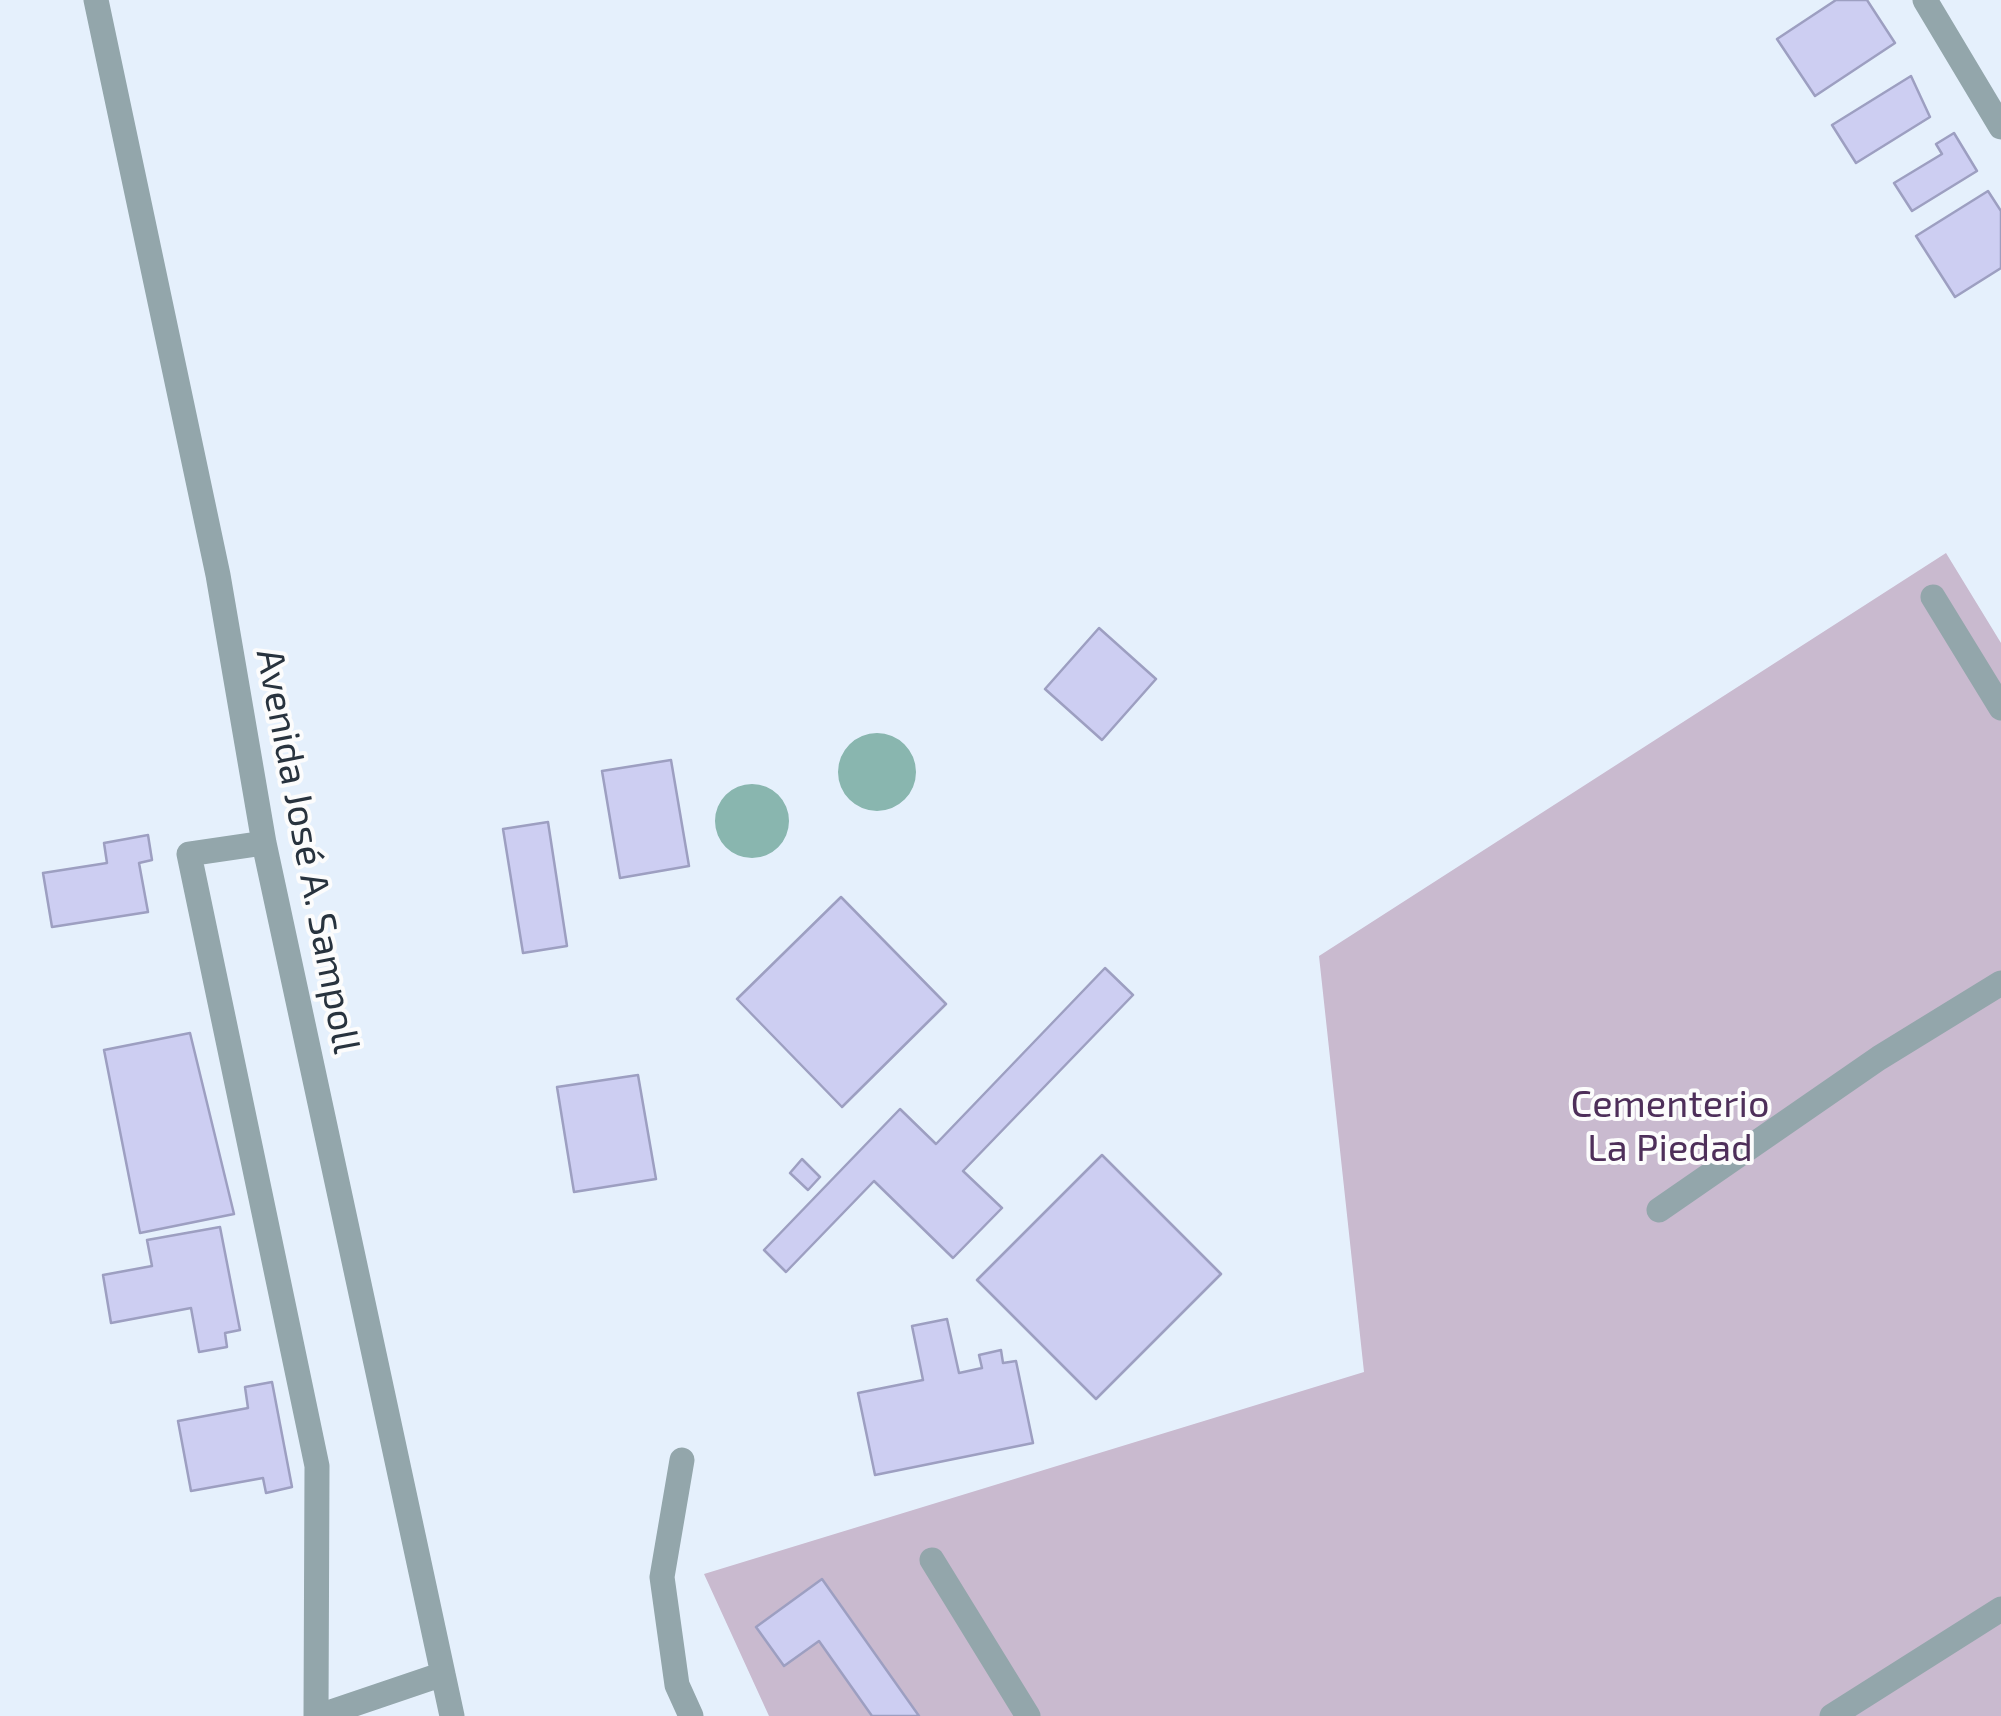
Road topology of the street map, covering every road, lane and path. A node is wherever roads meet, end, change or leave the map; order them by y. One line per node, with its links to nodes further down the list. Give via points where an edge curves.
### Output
1 (96, 0): 6 (street, Avenida José A. Sampoll, via 218,575)
2 (1925, 0): 3 (street)
3 (2001, 127)
4 (1932, 598): 5 (street)
5 (2001, 708)
6 (264, 843): 12 (street, Avenida José A. Sampoll); 13 (street, via 189,854 316,1466)
7 (2001, 984): 8 (street, via 1878,1058)
8 (1659, 1210)
9 (682, 1460): 15 (street, via 662,1578 677,1686)
10 (932, 1560): 16 (street)
11 (2001, 1609): 17 (street)
12 (443, 1674): 13 (street); 14 (street, Avenida José A. Sampoll)
13 (317, 1716)
14 (452, 1716)
15 (691, 1716)
16 (1028, 1716)
17 (1832, 1716)

